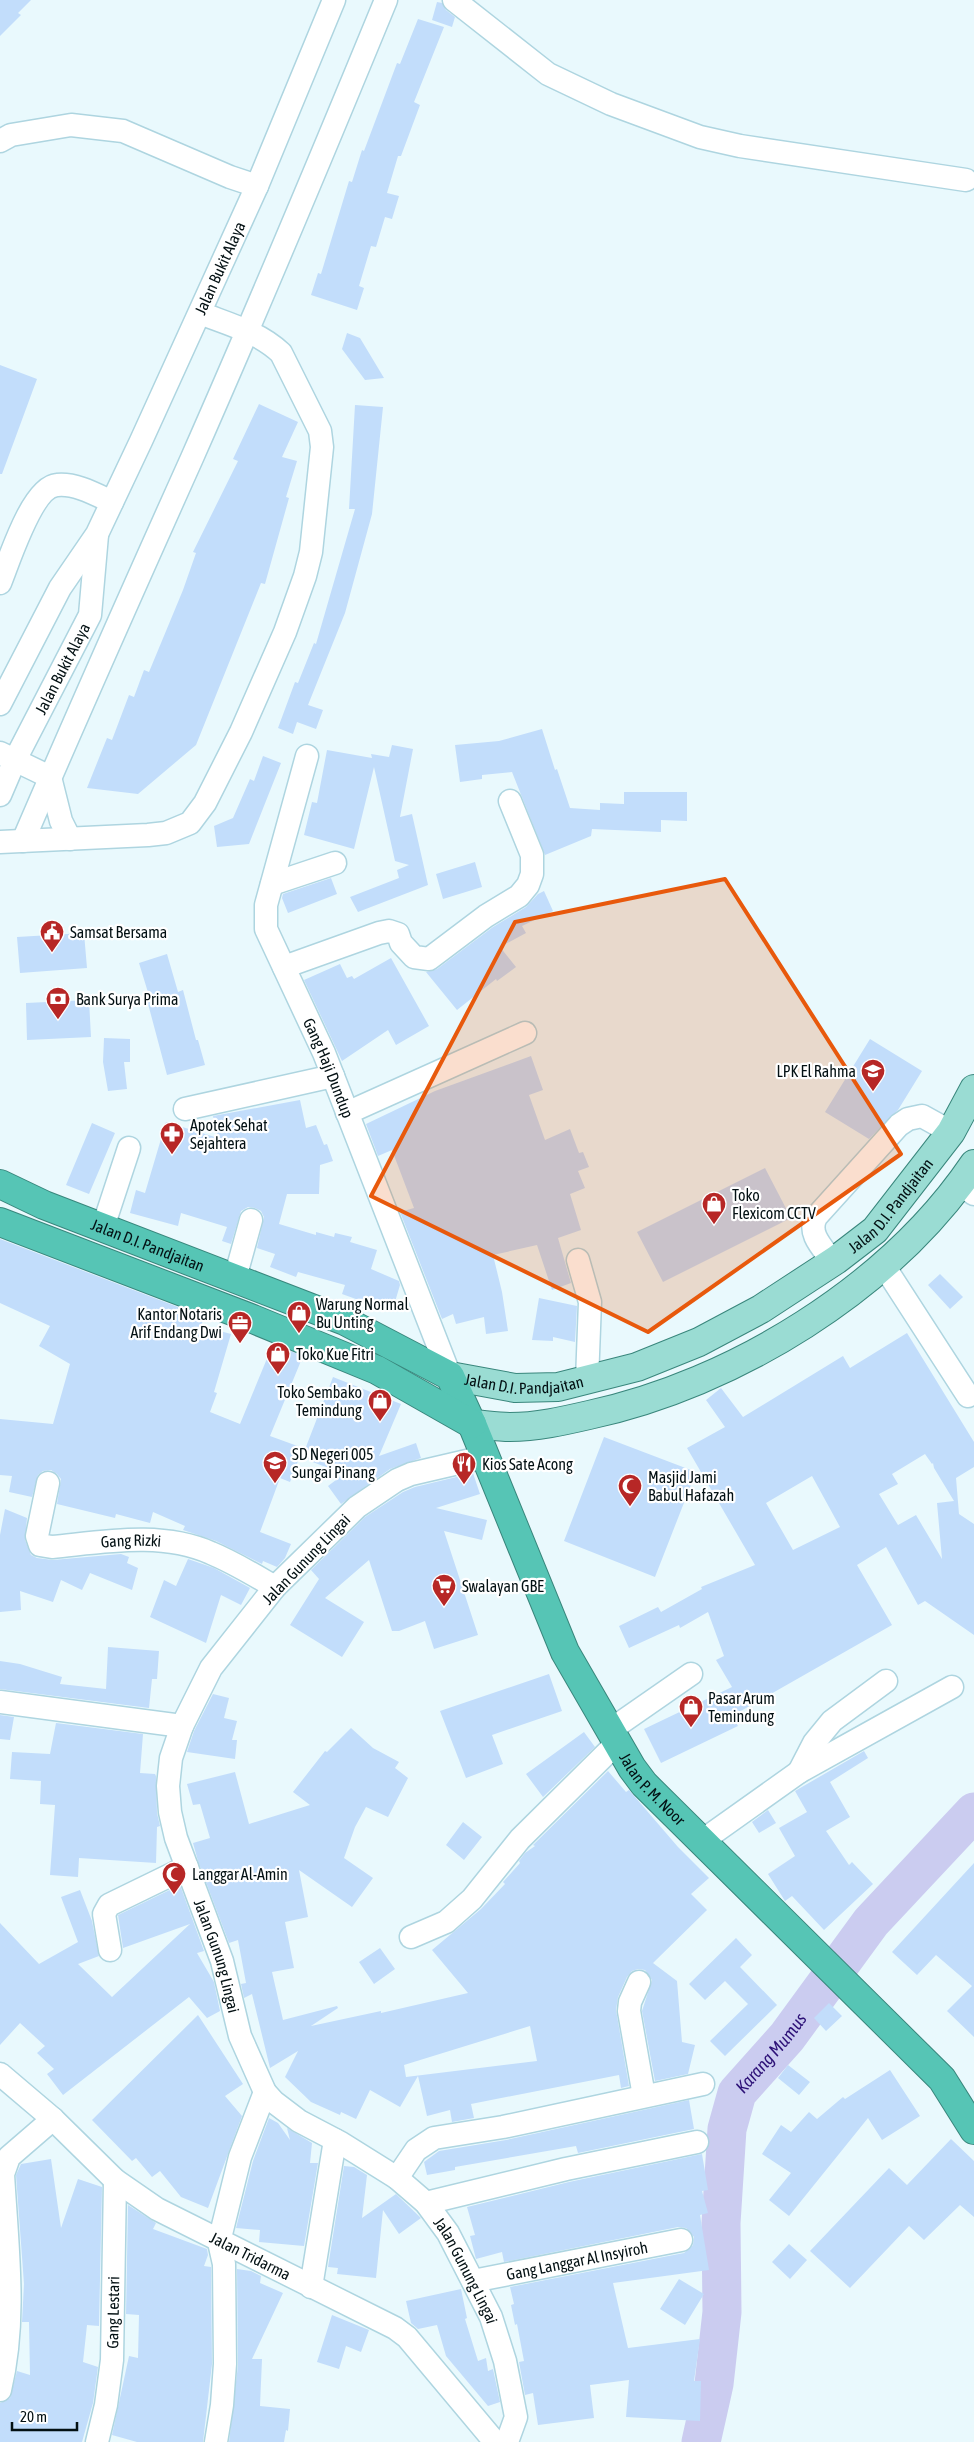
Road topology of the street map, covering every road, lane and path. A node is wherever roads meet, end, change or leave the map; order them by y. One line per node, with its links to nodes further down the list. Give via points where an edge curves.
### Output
1 (334, 0): 6 (street, Jalan Bukit Alaya)
2 (386, 0): 8 (street)
3 (454, 0): 5 (street, via 548,74 611,104 700,137 740,146)
4 (0, 141): 6 (street, via 11,135 72,125 123,132)
5 (966, 180)
6 (257, 186): 7 (street, Jalan Bukit Alaya)
7 (200, 314): 8 (street); 9 (street, Jalan Bukit Alaya)
8 (246, 330): 15 (street); 18 (street, via 281,353 320,431 322,447 311,552 302,585 241,732 205,803 190,823 157,834)
9 (112, 502): 10 (street, Jalan Bukit Alaya); 11 (street, via 82,488 56,485 42,492 27,516)
10 (97, 534): 12 (street, Jalan Bukit Alaya, via 60,588); 14 (street, Jalan Bukit Alaya, via 90,614)
11 (0, 583)
12 (0, 704)
13 (307, 756): 22 (street, Gang Haji Dundup)
14 (8, 757): 15 (street); 16 (street, Jalan Bukit Alaya)
15 (50, 776): 18 (street, via 61,821); 19 (street)
16 (0, 795)
17 (510, 801): 23 (street, via 532,855 532,874 519,896 429,959 414,957 401,943 398,934 390,931)
18 (70, 839): 19 (street)
19 (23, 841): 20 (street)
20 (0, 842)
21 (335, 863): 22 (street)
22 (272, 884): 23 (street, Gang Haji Dundup, via 266,905 266,930)
23 (284, 966): 25 (street, Gang Haji Dundup)
24 (526, 1033): 28 (street)
25 (333, 1076): 27 (street); 28 (street, Gang Haji Dundup)
26 (974, 1089): 29 (main road, Jalan D.I. Pandjaitan)
27 (185, 1109)
28 (347, 1113): 40 (street, Gang Haji Dundup)
29 (951, 1132): 37 (main road, Jalan D.I. Pandjaitan, via 875,1230); 37 (street, via 922,1116 899,1125 812,1225 813,1233)
30 (129, 1148): 35 (street)
31 (969, 1181): 38 (main road, Jalan D.I. Pandjaitan)
32 (0, 1184): 35 (highway, Jalan D.I. Pandjaitan)
33 (251, 1220): 39 (street)
34 (0, 1222): 43 (highway, Jalan D.I. Pandjaitan, via 377,1370)
35 (103, 1228): 39 (highway, Jalan D.I. Pandjaitan)
36 (578, 1260): 41 (street, via 590,1302)
37 (833, 1262): 41 (main road, Jalan D.I. Pandjaitan, via 761,1309 699,1342 637,1368)
38 (884, 1266): 42 (street); 43 (main road, Jalan D.I. Pandjaitan, via 850,1293 774,1342 693,1384 660,1397 550,1424 510,1427)
39 (235, 1278): 40 (highway, Jalan D.I. Pandjaitan, via 345,1320)
40 (450, 1376): 41 (main road, Jalan D.I. Pandjaitan, via 515,1388 558,1387); 43 (highway, Jalan P. M. Noor)
41 (587, 1380)
42 (968, 1396)
43 (472, 1424): 44 (highway, Jalan P. M. Noor)
44 (484, 1457): 46 (street, Jalan Gunung Lingai, via 397,1480 357,1506); 52 (highway, Jalan P. M. Noor, via 564,1652)
45 (48, 1484): 46 (street, Gang Rizki, via 38,1536 40,1545 162,1541 210,1553)
46 (275, 1587): 51 (street, Jalan Gunung Lingai, via 211,1668)
47 (691, 1674): 52 (street)
48 (886, 1681): 53 (street, via 832,1721 814,1743)
49 (952, 1688): 53 (street)
50 (0, 1702): 51 (street)
51 (182, 1726): 55 (street, Jalan Gunung Lingai, via 171,1758 168,1786 176,1838)
52 (613, 1737): 54 (highway, Jalan P. M. Noor, via 644,1784); 56 (street, via 520,1838 472,1899 446,1922)
53 (799, 1772): 54 (street)
54 (702, 1841): 60 (highway, Jalan P. M. Noor)
55 (187, 1867): 57 (street, via 109,1904 104,1914); 62 (street, Jalan Gunung Lingai, via 222,1961 240,2036)
56 (411, 1938)
57 (110, 1950)
58 (639, 1982): 63 (street, via 630,2002 630,2011)
59 (0, 2074): 65 (street, Jalan Tridarma)
60 (942, 2080): 64 (highway, Jalan P. M. Noor); 66 (highway, Jalan P. M. Noor)
61 (703, 2084): 63 (street)
62 (265, 2092): 67 (street, Jalan Gunung Lingai, via 299,2121); 73 (street, via 240,2157)
63 (644, 2096): 69 (street, via 503,2127 434,2138 416,2150)
64 (974, 2098)
65 (54, 2118): 70 (street, Jalan Tridarma); 76 (street, via 9,2157 4,2169)
66 (974, 2130)
67 (335, 2140): 69 (street, Jalan Gunung Lingai); 75 (street)
68 (696, 2142): 71 (street)
69 (397, 2178): 71 (street, Jalan Gunung Lingai)
70 (115, 2180): 73 (street, Jalan Tridarma, via 157,2209); 78 (street, Gang Lestari, via 112,2360)
71 (426, 2203): 74 (street, Jalan Gunung Lingai, via 448,2233)
72 (681, 2240): 74 (street, Gang Langgar Al Insyiroh)
73 (219, 2242): 75 (street, Jalan Tridarma); 79 (street, via 224,2264 224,2364)
74 (473, 2281): 81 (street, Jalan Gunung Lingai, via 490,2318 525,2416)
75 (311, 2287): 80 (street, Jalan Tridarma, via 395,2328 407,2338)
76 (6, 2307): 77 (street, via 7,2362)
77 (0, 2390)
78 (97, 2442)
79 (216, 2442)
80 (495, 2442)
81 (507, 2442)

